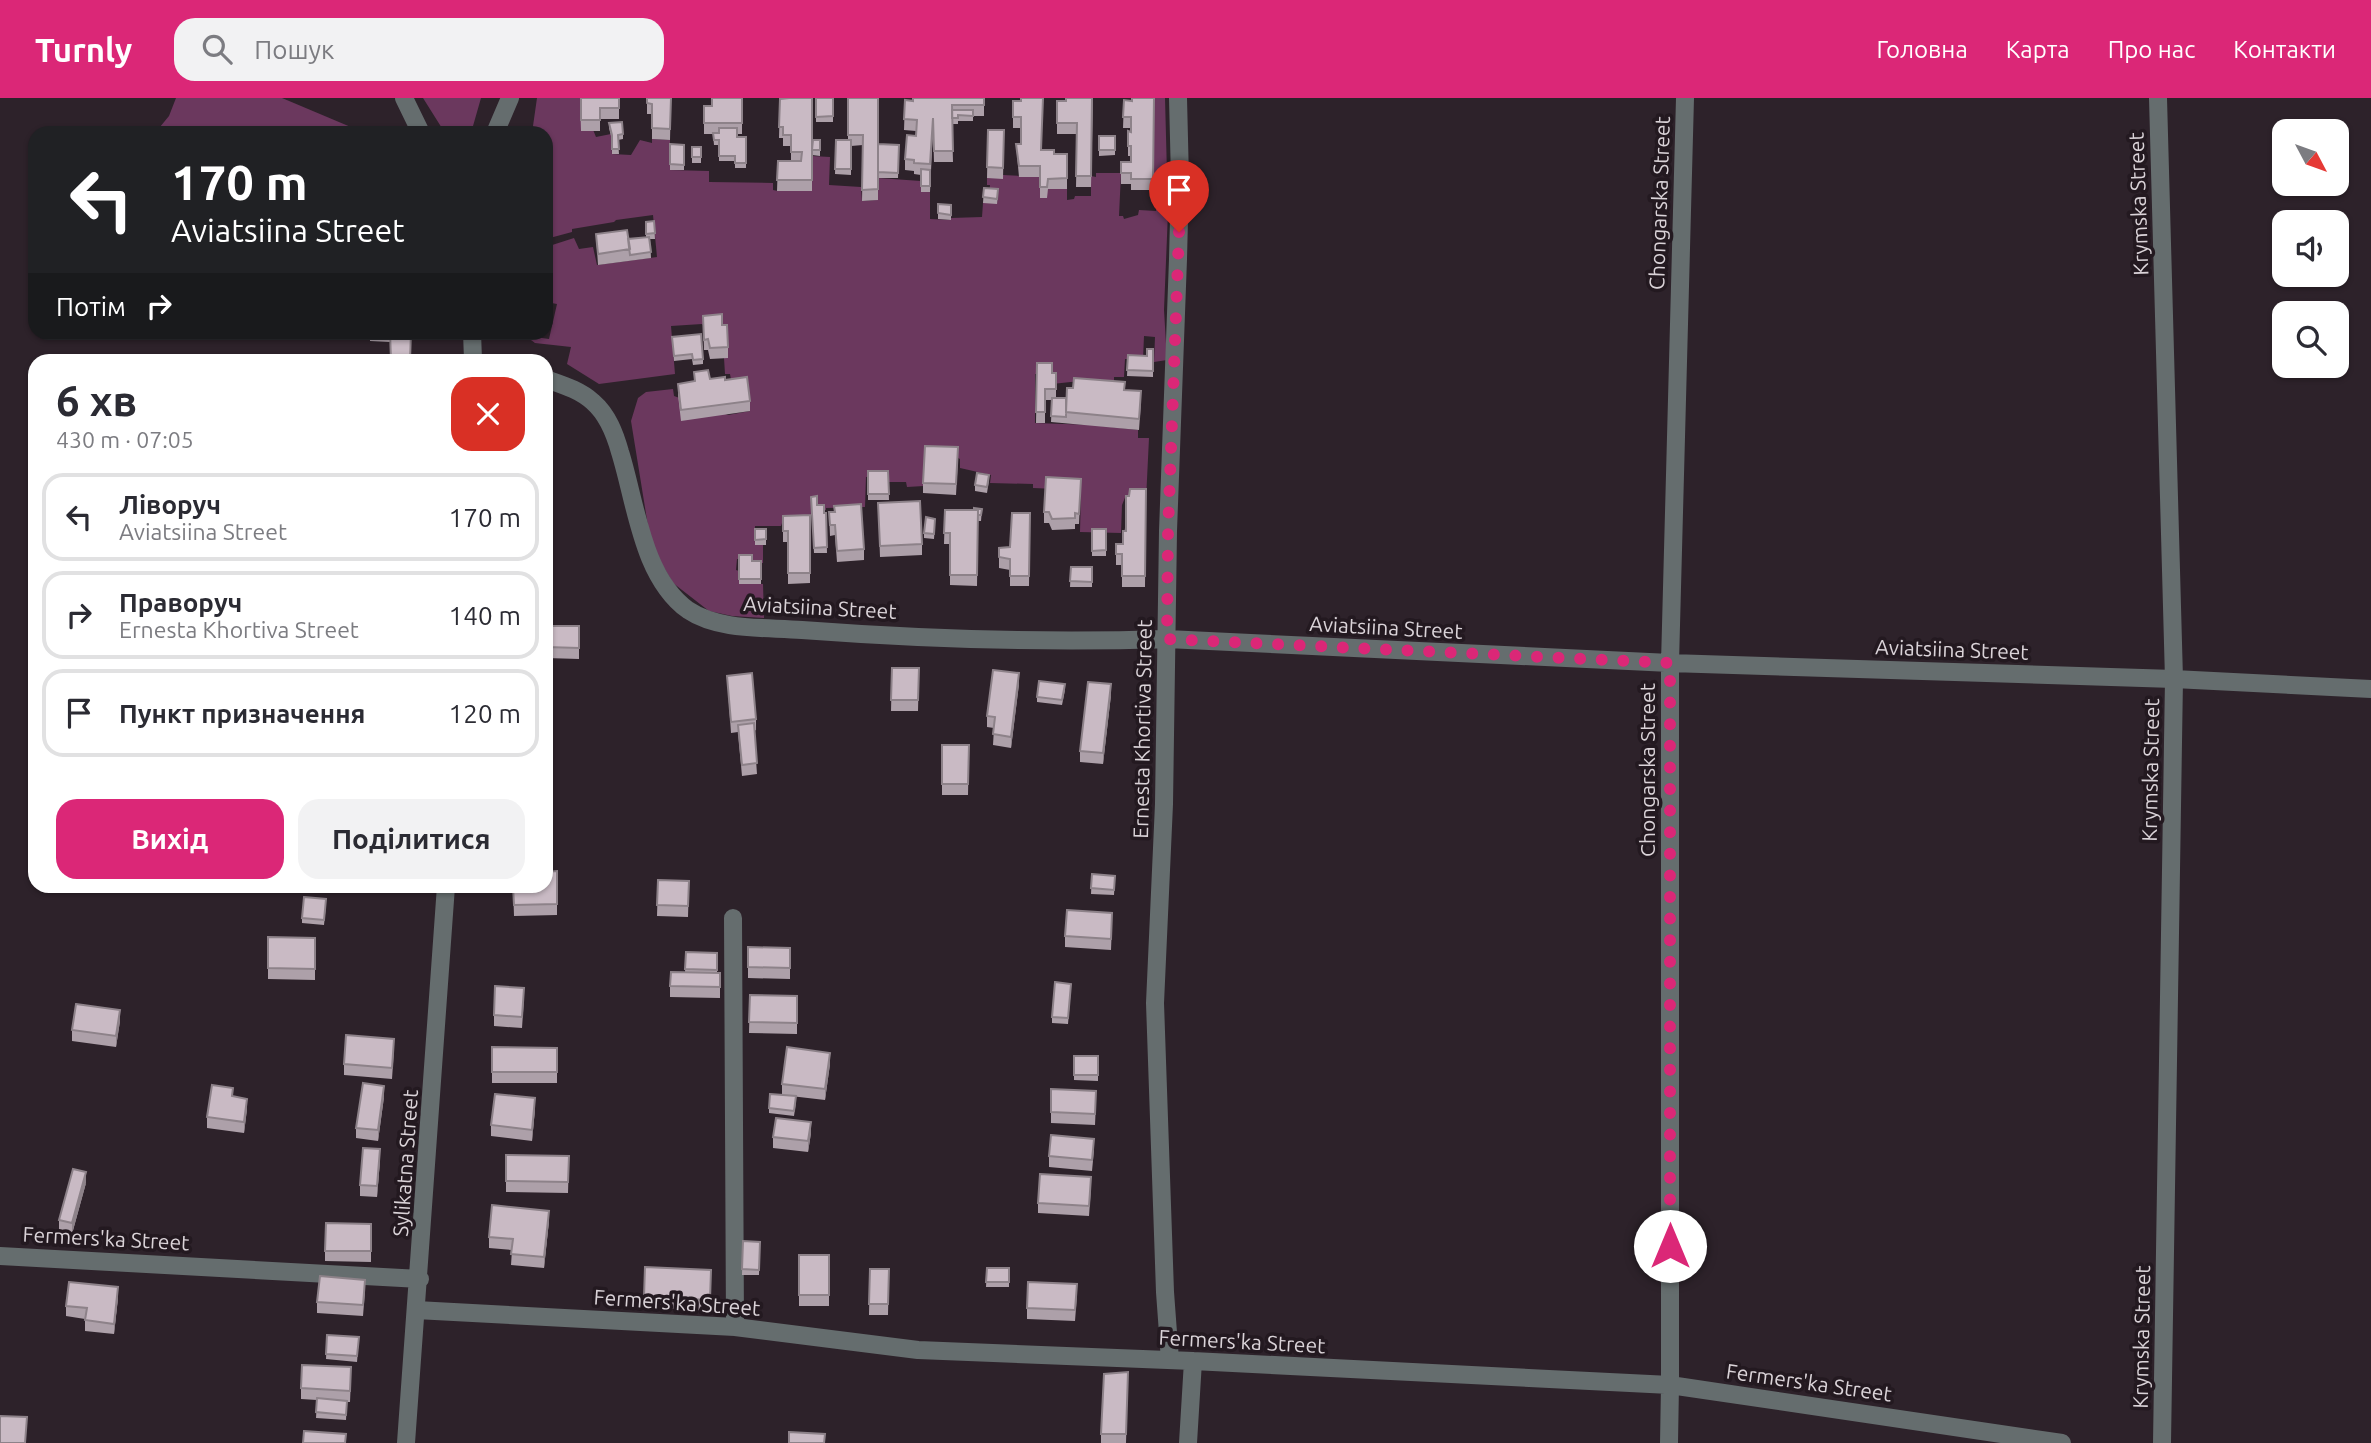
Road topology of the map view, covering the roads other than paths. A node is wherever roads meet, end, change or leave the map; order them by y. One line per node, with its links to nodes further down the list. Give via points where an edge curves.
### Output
1 (404, 98): 6 (street)
2 (510, 98): 7 (street)
3 (1178, 98): 9 (street, Ernesta Khortiva Street, via 1180,179)
4 (1685, 98): 10 (street, Chongarska Street)
5 (2158, 98): 11 (street, Krymska Street)
6 (418, 126)
7 (498, 126)
8 (553, 381): 9 (street, Aviatsiina Street, via 594,402 612,427 643,543 667,590 689,611 722,624 836,632 1096,641)
9 (1167, 639): 10 (street, Aviatsiina Street); 19 (street, Ernesta Khortiva Street, via 1155,1003)
10 (1670, 663): 11 (street, Aviatsiina Street); 21 (street, Chongarska Street)
11 (2174, 679): 12 (street, Aviatsiina Street); 26 (street, Krymska Street)
12 (2371, 689)
13 (446, 893): 16 (street, Sylikatna Street)
14 (733, 918): 18 (street)
15 (0, 1256): 16 (street, Fermers'ka Street)
16 (419, 1279): 17 (street, Sylikatna Street)
17 (416, 1310): 18 (street, Fermers'ka Street); 22 (street, Sylikatna Street)
18 (735, 1327): 19 (street, Fermers'ka Street, via 918,1350)
19 (1171, 1360): 20 (street, Fermers'ka Street)
20 (1193, 1361): 21 (street, Fermers'ka Street); 23 (street)
21 (1671, 1385): 24 (street, Chongarska Street); 25 (street, Fermers'ka Street)
22 (406, 1443)
23 (1188, 1443)
24 (1668, 1443)
25 (2062, 1443)
26 (2162, 1443)

